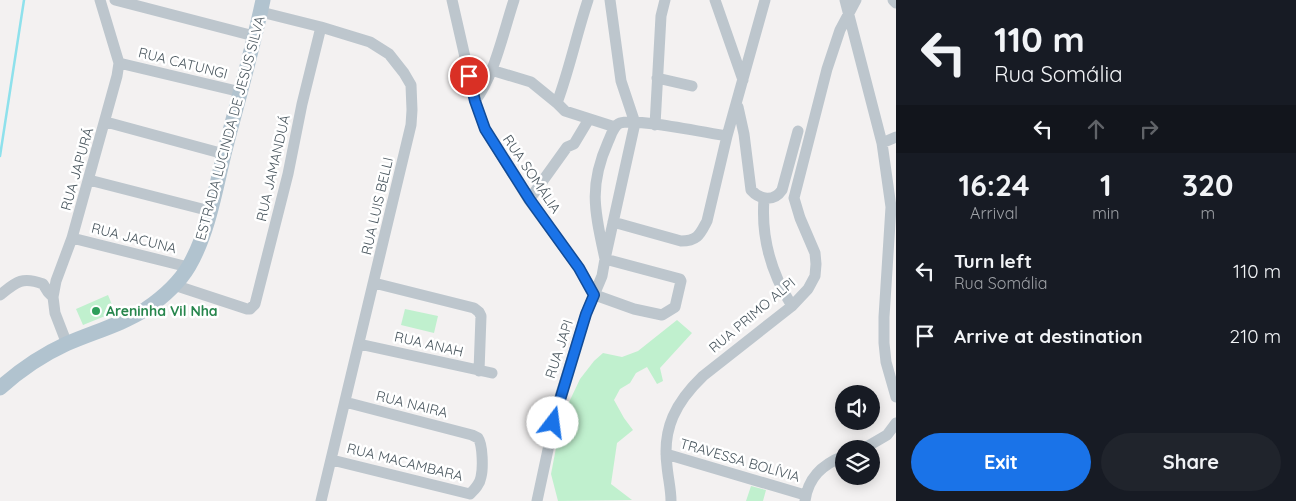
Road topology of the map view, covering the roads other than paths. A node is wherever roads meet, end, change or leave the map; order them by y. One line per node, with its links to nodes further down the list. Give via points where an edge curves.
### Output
1 (100, 0): 17 (street, RUA JAPURÁ)
2 (115, 0): 16 (street)
3 (452, 0): 23 (street, RUA SOMÁLIA)
4 (514, 0): 18 (street)
5 (588, 0): 24 (street)
6 (610, 0): 28 (street, via 621,81)
7 (665, 0): 19 (street)
8 (715, 0): 20 (street)
9 (765, 0): 20 (street)
10 (856, 0): 14 (street, RUA PRIMO ALPI)
11 (893, 0): 12 (street)
12 (896, 3)
13 (262, 6): 15 (street, RUA LUIS BELLI); 16 (main road, ESTRADA LUCINDA DE JESUS SILVA)
14 (847, 6): 34 (street); 50 (street, RUA PRIMO ALPI, via 827,69 794,198 815,252 816,264 815,276 808,289)
15 (321, 27): 45 (street, RUA LUIS BELLI, via 370,42 389,54 411,85 411,126); 46 (street, RUA JAMANDUÁ, via 255,304 247,309)
16 (254, 36): 22 (main road, ESTRADA LUCINDA DE JESUS SILVA)
17 (119, 63): 22 (street, RUA CATUNGI); 27 (street, RUA JAPURÁ)
18 (491, 70): 23 (street); 24 (street, via 531,82)
19 (657, 78): 21 (street); 29 (street)
20 (743, 80): 25 (street)
21 (692, 86)
22 (241, 92): 35 (main road, ESTRADA LUCINDA DE JESUS SILVA)
23 (475, 101): 38 (street, RUA SOMÁLIA, via 485,129)
24 (558, 104): 26 (street, via 565,111)
25 (737, 105): 32 (street); 37 (street, via 751,190)
26 (589, 118): 30 (street); 38 (street, via 574,144 567,147)
27 (106, 122): 35 (street); 36 (street, RUA JAPURÁ)
28 (635, 123): 29 (street); 30 (street, via 622,123); 41 (street, RUA JAPI)
29 (655, 124): 32 (street)
30 (615, 127): 43 (street, via 602,156 594,198)
31 (798, 131): 37 (street, via 782,190 778,196)
32 (728, 136): 41 (street, via 707,221 698,236 682,240)
33 (896, 137): 34 (street)
34 (882, 143): 39 (street)
35 (224, 154): 40 (main road, ESTRADA LUCINDA DE JESUS SILVA)
36 (89, 180): 40 (street); 42 (street, RUA JAPURÁ)
37 (764, 199): 50 (street, via 762,219 768,250)
38 (530, 200): 48 (street, RUA SOMÁLIA, via 579,268)
39 (893, 210): 56 (street, via 884,343)
40 (210, 211): 44 (main road, ESTRADA LUCINDA DE JESUS SILVA)
41 (613, 222): 43 (street, RUA JAPI)
42 (72, 238): 44 (street, RUA JACUNA); 49 (street, RUA JAPURÁ)
43 (605, 259): 48 (street, RUA JAPI, via 604,271); 48 (street, via 680,279 675,307 662,315)
44 (188, 267): 46 (main road, ESTRADA LUCINDA DE JESUS SILVA)
45 (374, 283): 52 (street, RUA LUIS BELLI); 53 (street, via 474,308 481,316)
46 (174, 285): 51 (main road, ESTRADA LUCINDA DE JESUS SILVA, via 145,309 120,323)
47 (0, 295): 49 (street, via 20,280 33,280 43,284)
48 (594, 295): 66 (street, RUA JAPI, via 558,402)
49 (53, 296): 51 (street, RUA JAPURÁ, via 55,313)
50 (792, 306): 60 (street, RUA PRIMO ALPI, via 691,387 671,421 666,435)
51 (67, 344): 55 (main road, ESTRADA LUCINDA DE JESUS SILVA, via 18,372)
52 (359, 344): 53 (street, RUA ANAH); 57 (street, RUA LUIS BELLI)
53 (479, 370): 54 (street, RUA ANAH)
54 (492, 374)
55 (0, 388)
56 (896, 397)
57 (345, 402): 61 (street, RUA LUIS BELLI); 63 (street, RUA NAIRA, via 478,438 481,442 481,477)
58 (896, 423): 59 (street)
59 (878, 440)
60 (666, 454): 64 (street, TRAVESSA BOLÍVIA); 67 (street, RUA PRIMO ALPI)
61 (332, 460): 63 (street, RUA MACAMBARA); 65 (street, RUA LUIS BELLI)
62 (835, 460): 64 (street, via 819,469)
63 (470, 494)
64 (805, 498)
65 (321, 501)
66 (536, 501)
67 (671, 501)

